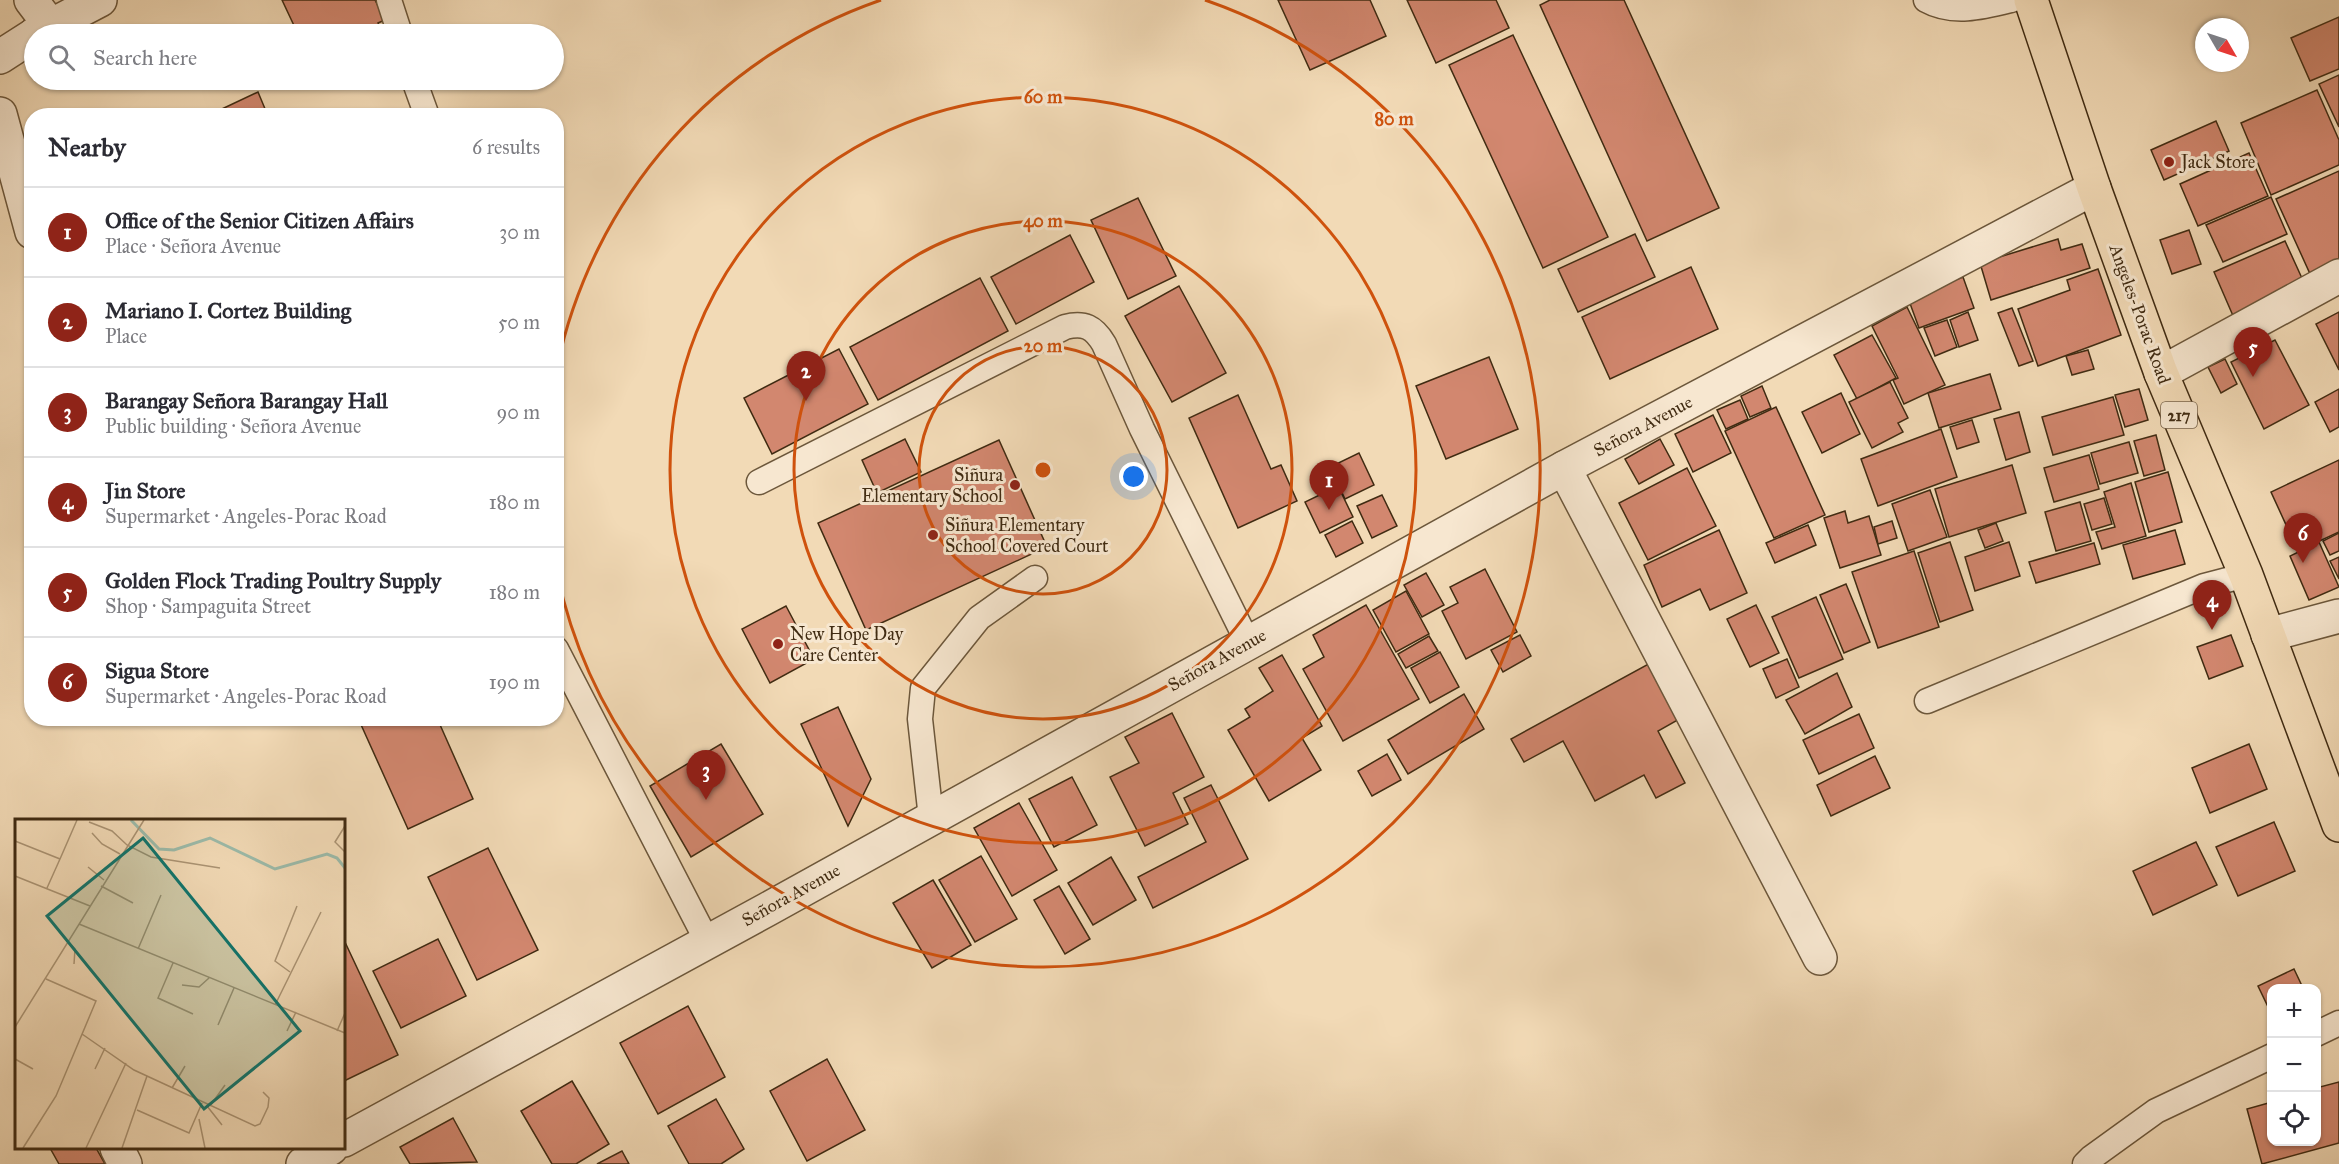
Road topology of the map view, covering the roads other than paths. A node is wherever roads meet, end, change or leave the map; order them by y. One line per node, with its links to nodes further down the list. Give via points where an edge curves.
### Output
1 (100, 0): 6 (street)
2 (388, 0): 7 (lane)
3 (1926, 0): 4 (lane, via 1970,10)
4 (2010, 0)
5 (2031, 0): 11 (main road, Angeles-Porac Road / 217)
6 (47, 24)
7 (396, 24)
8 (418, 90): 9 (lane)
9 (425, 108)
10 (0, 114): 12 (street)
11 (2094, 188): 14 (main road, Angeles-Porac Road / 217); 15 (street, Señora Avenue)
12 (24, 202)
13 (2339, 276): 14 (street)
14 (2161, 374): 17 (main road, Angeles-Porac Road / 217)
15 (1564, 468): 21 (street, Señora Avenue); 27 (street)
16 (759, 483): 21 (lane, via 1065,327 1087,326 1104,344)
17 (2246, 575): 20 (main road, Angeles-Porac Road / 217); 23 (lane, via 2204,586)
18 (1035, 578): 24 (lane, via 979,618 922,688 920,719)
19 (2339, 616): 20 (street)
20 (2268, 635): 25 (main road, Angeles-Porac Road / 217)
21 (1248, 643): 24 (street, Señora Avenue)
22 (564, 664): 26 (lane)
23 (1927, 701)
24 (931, 818): 26 (street, Señora Avenue)
25 (2339, 825)
26 (707, 941): 31 (street, Señora Avenue)
27 (1820, 958)
28 (2339, 1023): 29 (lane)
29 (2321, 1032)
30 (2267, 1058): 38 (lane, via 2156,1111)
31 (345, 1140)
32 (345, 1143): 37 (street)
33 (117, 1149): 35 (street)
34 (329, 1149): 36 (street)
35 (124, 1164)
36 (303, 1164)
37 (354, 1164)
38 (2085, 1164)

